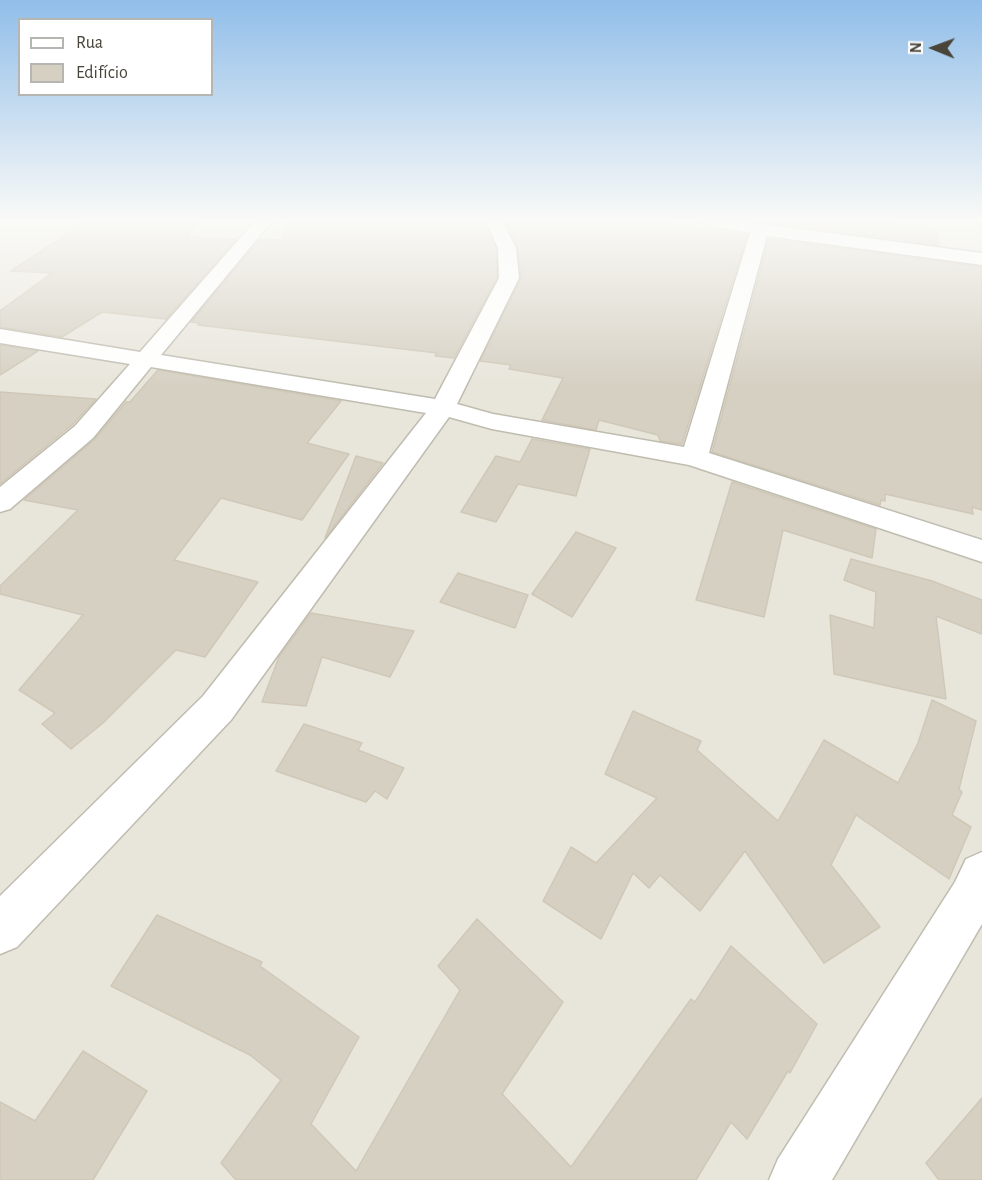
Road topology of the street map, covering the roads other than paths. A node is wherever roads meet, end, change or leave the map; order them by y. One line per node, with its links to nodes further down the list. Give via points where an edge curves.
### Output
1 (217, 276): 5 (street)
2 (509, 276): 6 (street)
3 (747, 276): 7 (street)
4 (0, 336): 5 (street)
5 (145, 361): 6 (street); 8 (street, via 84,432)
6 (443, 408): 7 (street, via 492,421); 11 (street, via 217,708)
7 (694, 457): 9 (street)
8 (0, 502)
9 (982, 551)
10 (982, 875): 12 (street)
11 (0, 930)
12 (799, 1180)

